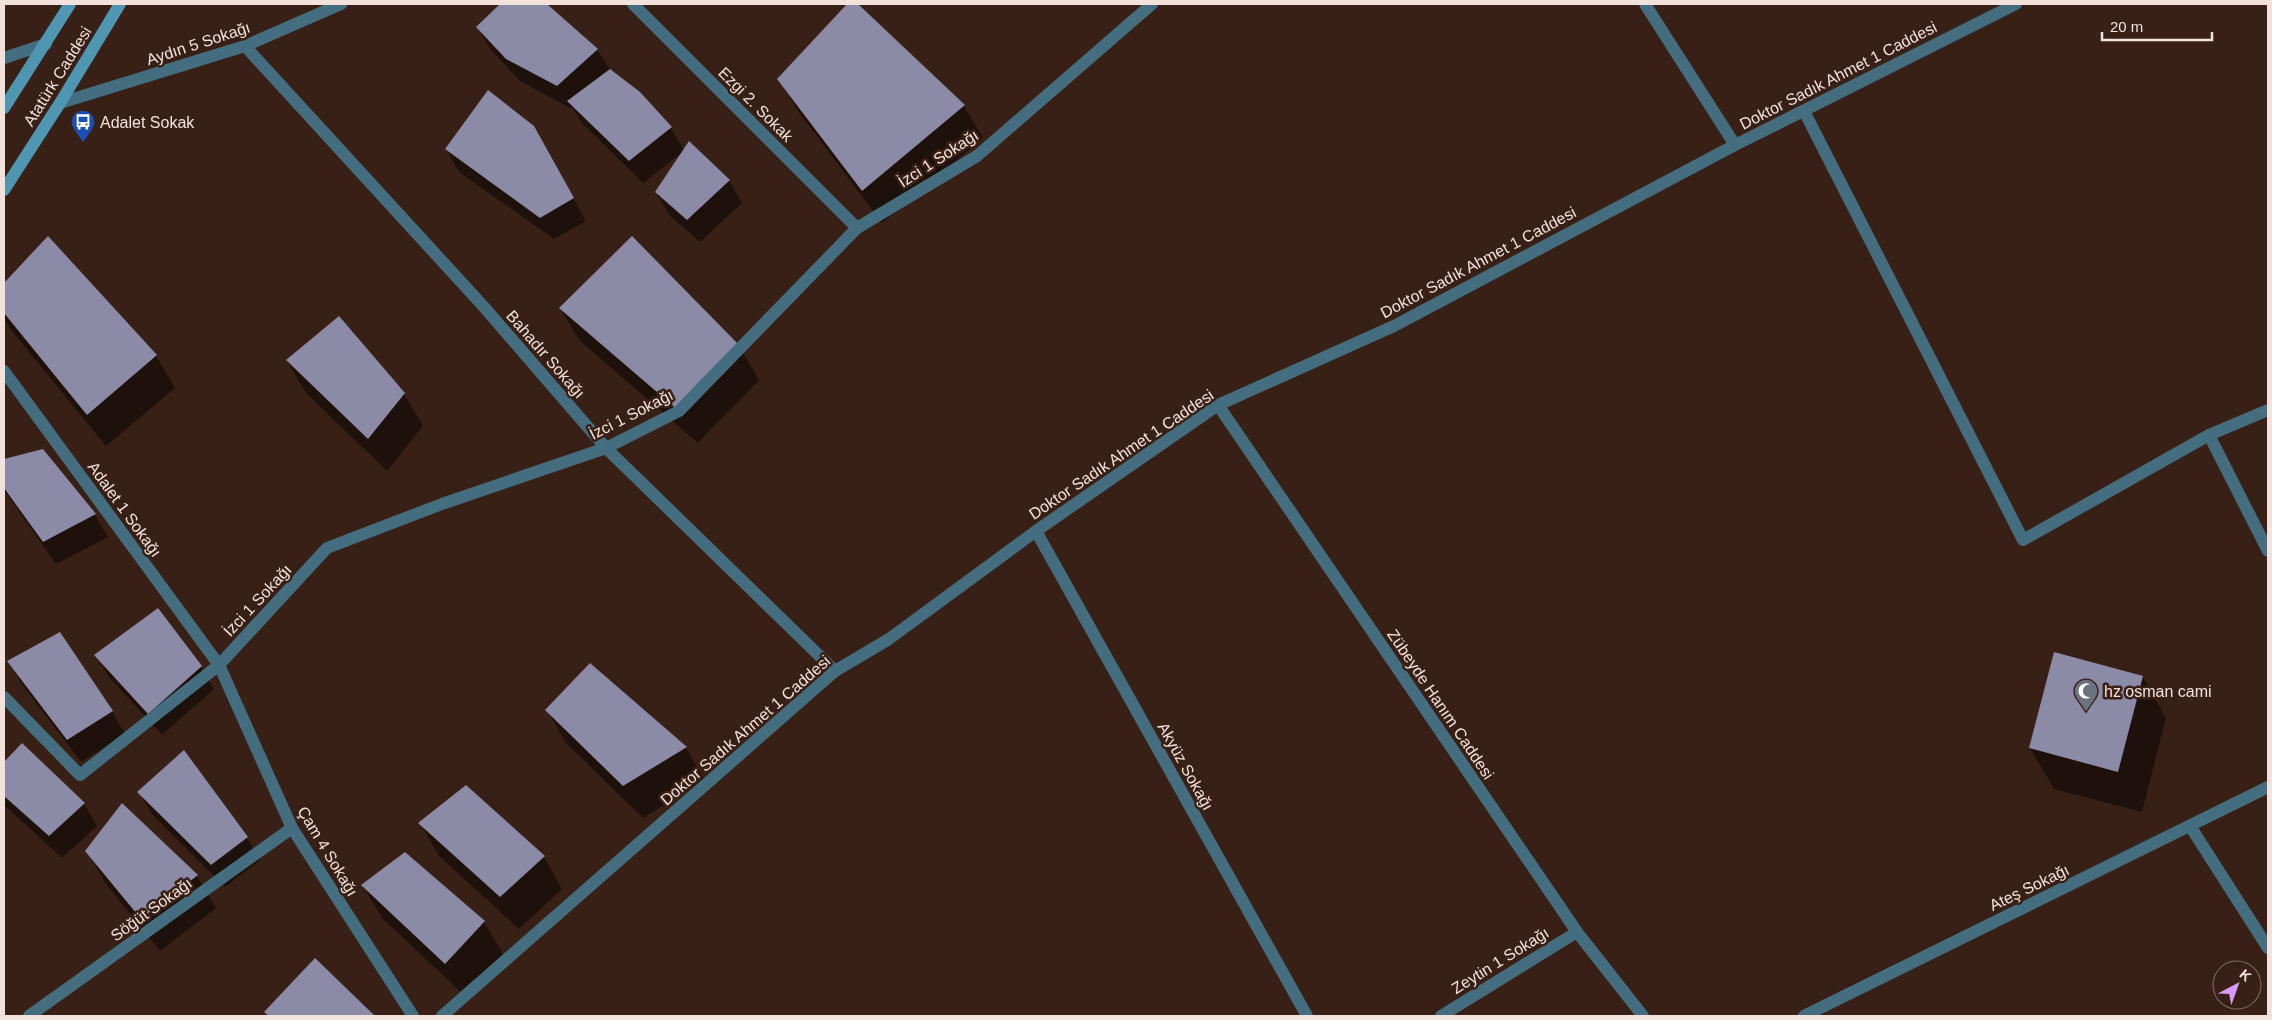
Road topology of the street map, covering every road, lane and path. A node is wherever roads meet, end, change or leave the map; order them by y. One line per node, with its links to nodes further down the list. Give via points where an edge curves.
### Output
1 (70, 4): 8 (main road, Atatürk Caddesi)
2 (120, 4): 11 (main road, Atatürk Caddesi)
3 (341, 4): 9 (street, Aydın 5 Sokağı)
4 (633, 4): 16 (street, Ezgi 2. Sokak)
5 (1152, 4): 16 (street, İzci 1 Sokağı, via 978,156)
6 (1645, 4): 14 (street)
7 (2016, 4): 13 (street, Doktor Sadık Ahmet 1 Caddesi)
8 (46, 44): 10 (street); 12 (main road, Atatürk Caddesi)
9 (245, 46): 11 (street, Aydın 5 Sokağı); 21 (street, Bahadır Sokağı, via 484,308)
10 (4, 58)
11 (60, 103): 15 (main road, Atatürk Caddesi)
12 (4, 108)
13 (1804, 110): 14 (street, Doktor Sadık Ahmet 1 Caddesi); 20 (street, via 2023,540)
14 (1735, 145): 18 (street, Doktor Sadık Ahmet 1 Caddesi, via 1394,326)
15 (4, 190)
16 (857, 228): 21 (street, İzci 1 Sokağı, via 679,411)
17 (4, 371): 24 (street, Adalet 1 Sokağı)
18 (1218, 405): 22 (street, Doktor Sadık Ahmet 1 Caddesi); 30 (street, Zübeyde Hanım Caddesi)
19 (2268, 410): 20 (street)
20 (2208, 435): 23 (street)
21 (606, 448): 24 (street, İzci 1 Sokağı, via 442,504 327,548); 25 (street, Bahadır Sokağı)
22 (1036, 531): 25 (street, Doktor Sadık Ahmet 1 Caddesi, via 889,639); 35 (street, Akyüz Sokağı)
23 (2268, 551)
24 (220, 665): 26 (street, İzci 1 Sokağı, via 80,775); 29 (street, Çam 4 Sokağı)
25 (835, 670): 34 (street, Doktor Sadık Ahmet 1 Caddesi)
26 (4, 697)
27 (2268, 787): 28 (street, Ateş Sokağı)
28 (2190, 826): 31 (street); 38 (street, Ateş Sokağı)
29 (292, 828): 32 (street, Söğüt Sokağı); 33 (street, Çam 4 Sokağı)
30 (1577, 932): 36 (street, Zeytin 1 Sokağı); 37 (street, Zübeyde Hanım Caddesi)
31 (2268, 948)
32 (29, 1016)
33 (413, 1016)
34 (442, 1016)
35 (1307, 1016)
36 (1441, 1016)
37 (1643, 1016)
38 (1804, 1016)

